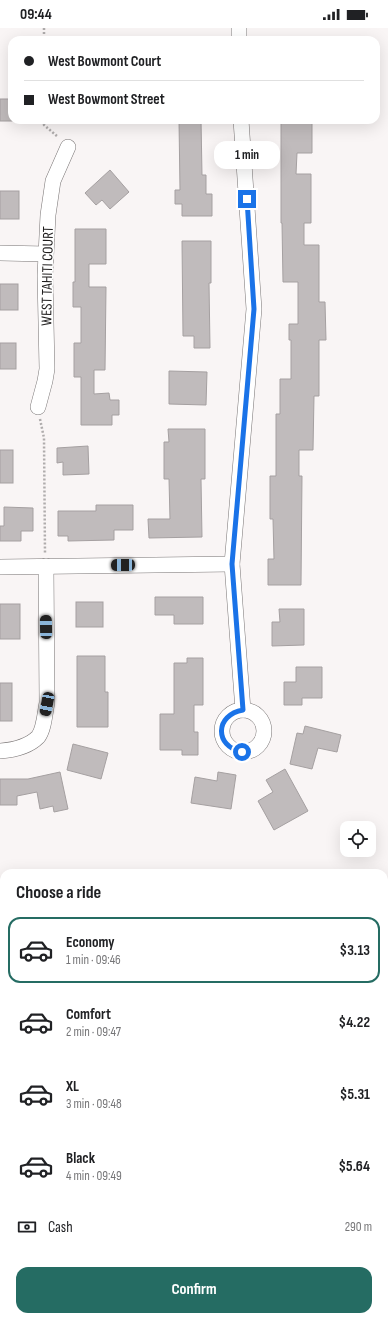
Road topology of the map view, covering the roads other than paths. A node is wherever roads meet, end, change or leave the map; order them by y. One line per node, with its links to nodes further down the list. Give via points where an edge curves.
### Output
1 (241, 124): 6 (street, via 254,309)
2 (68, 147): 4 (street, WEST TAHITI COURT, via 53,181)
3 (0, 253): 4 (street)
4 (46, 254): 5 (street, WEST TAHITI COURT, via 47,369)
5 (38, 407)
6 (232, 564): 7 (street); 9 (street)
7 (46, 566): 8 (street); 10 (street, via 47,704 44,722 38,736 22,747)
8 (0, 567)
9 (243, 710)
10 (0, 751)

